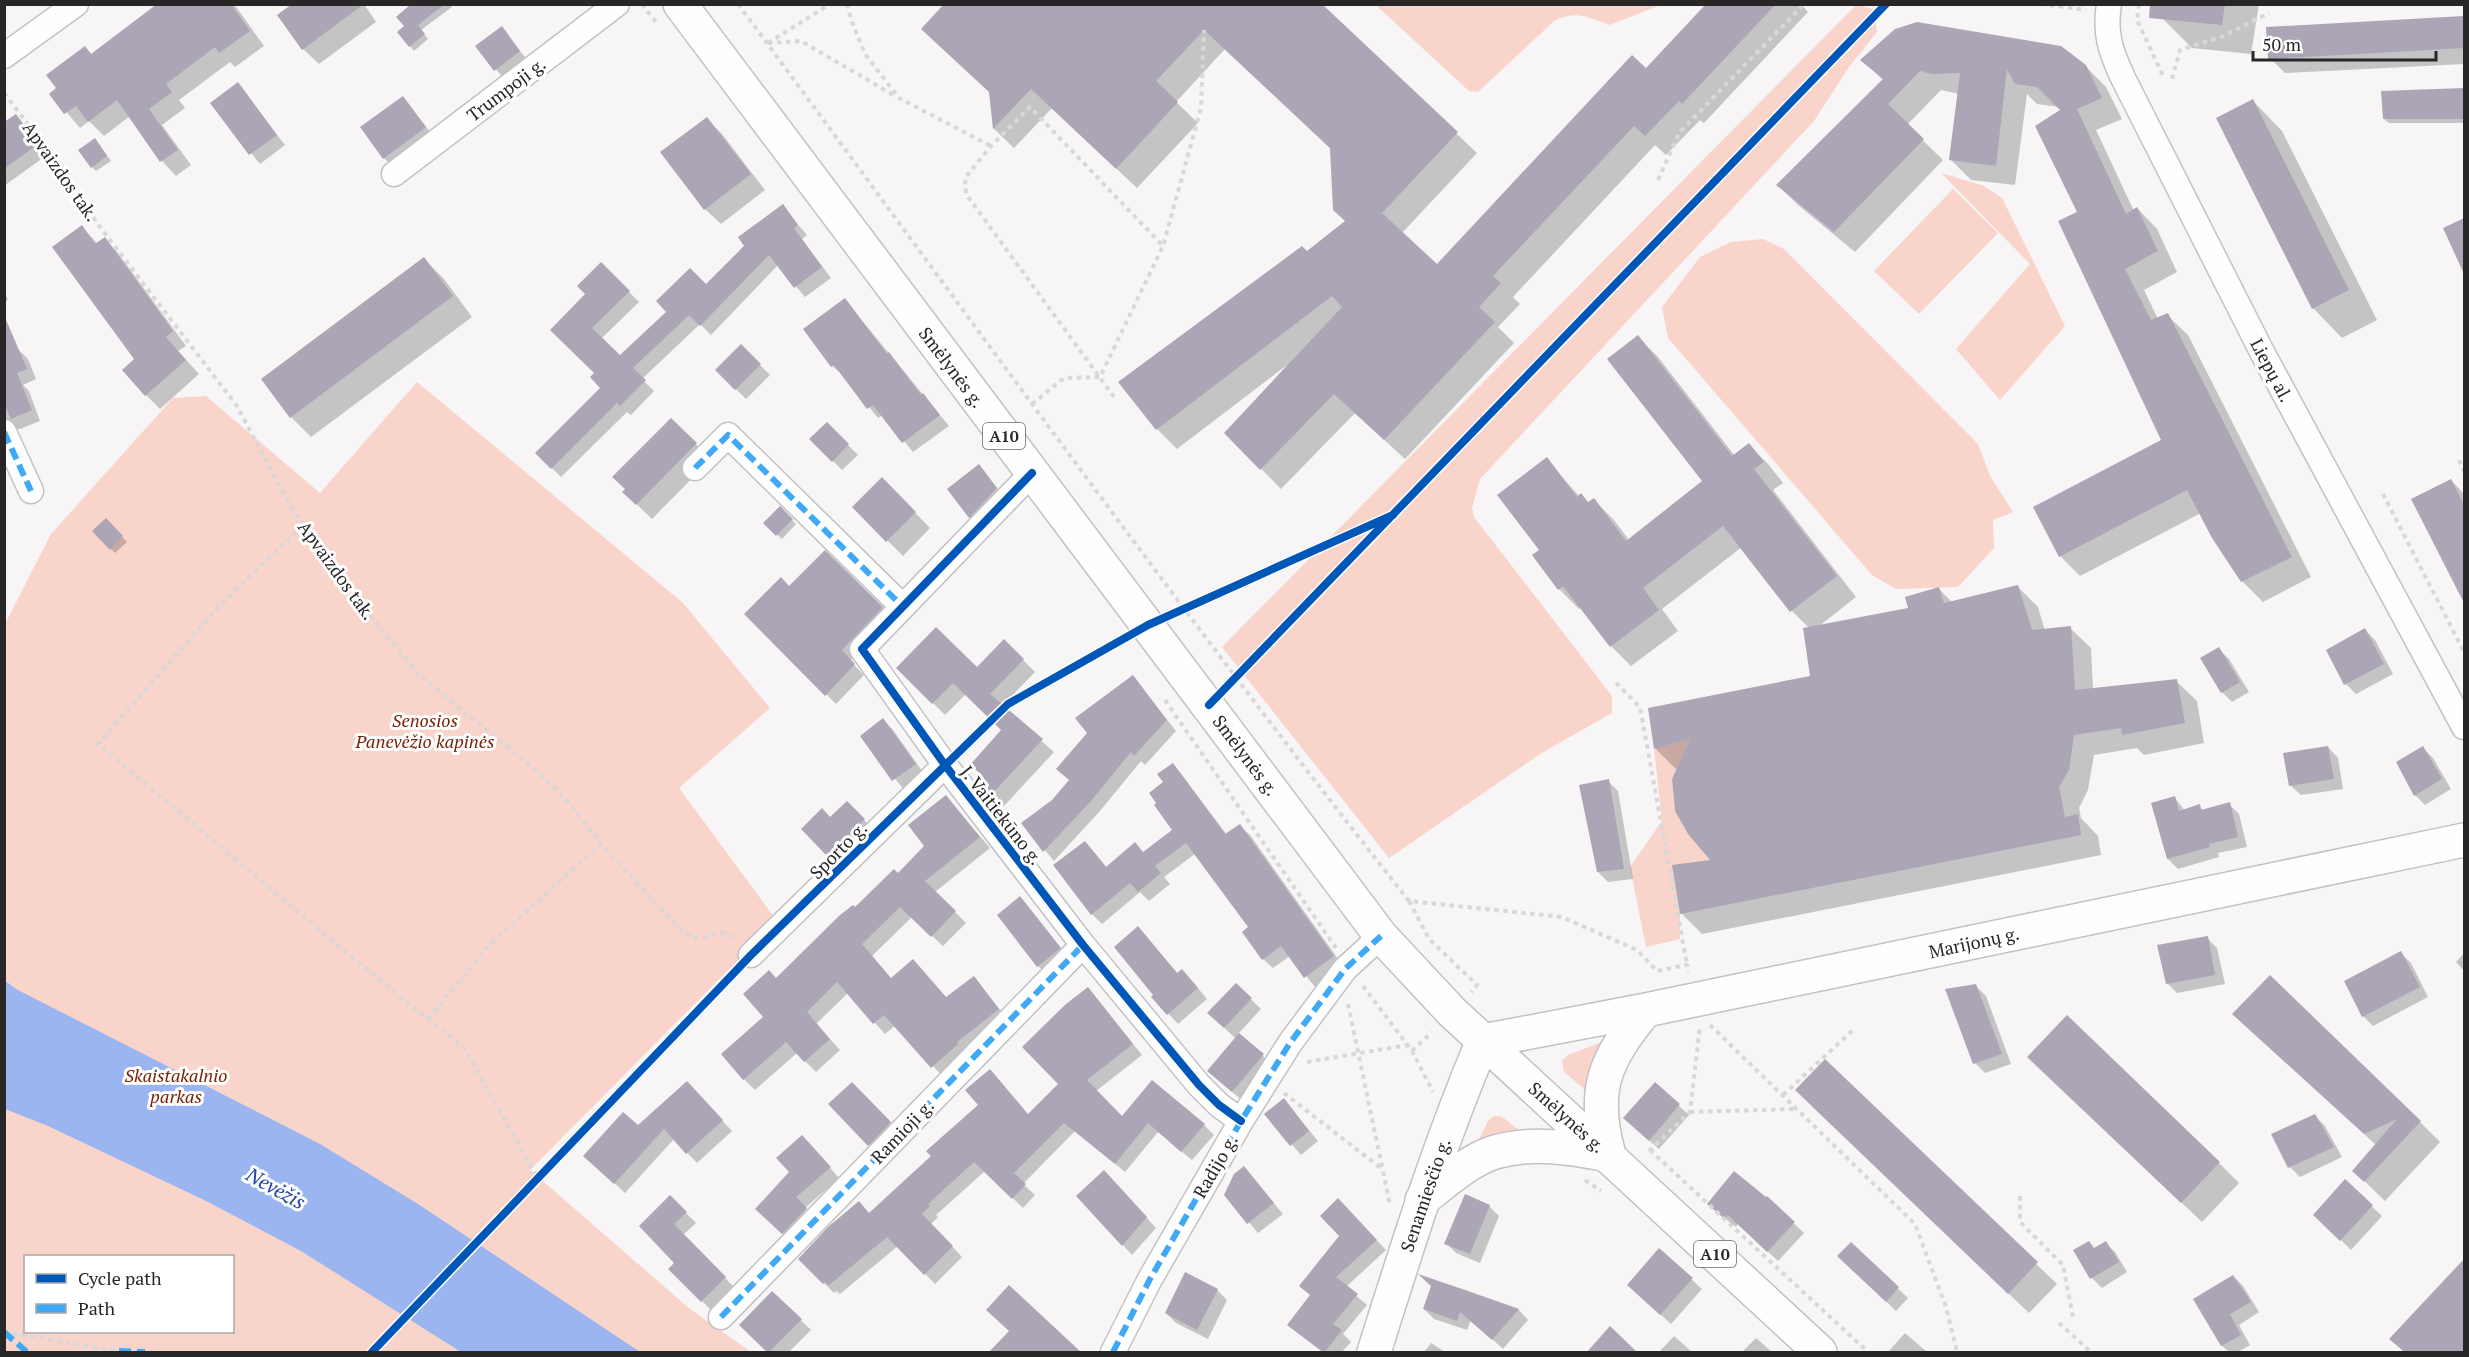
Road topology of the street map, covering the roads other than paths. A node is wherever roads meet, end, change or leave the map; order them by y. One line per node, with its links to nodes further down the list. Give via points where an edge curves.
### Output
1 (76, 4): 5 (street)
2 (617, 4): 6 (street, Trumpoji g.)
3 (2109, 9): 12 (street, Liepų al., via 2106,23 2110,50 2123,78 2262,352)
4 (668, 14): 9 (main road, Smėlynės g. / A10)
5 (4, 56)
6 (394, 174)
7 (4, 432): 10 (street)
8 (695, 468): 11 (street, via 728,435)
9 (1032, 473): 11 (street, J. Vaitiekūno g.); 15 (main road, Smėlynės g. / A10, via 1133,637)
10 (31, 491)
11 (902, 606): 13 (street, J. Vaitiekūno g., via 862,649)
12 (2464, 727)
13 (945, 765): 16 (street, J. Vaitiekūno g.); 17 (street, Sporto g.)
14 (2464, 840): 18 (main road, Marijonų g., via 1702,1014)
15 (1381, 936): 19 (main road, Smėlynės g. / A10); 20 (street, Radijo g., via 1345,970 1290,1042)
16 (1083, 945): 20 (street, J. Vaitiekūno g., via 1199,1085); 23 (street, Ramioji g.)
17 (752, 955)
18 (1646, 1010): 19 (main road, Marijonų g.); 21 (main road, via 1614,1051 1607,1070 1602,1110 1602,1131)
19 (1483, 1041): 21 (main road, Smėlynės g. / A10); 22 (main road, Senamiesčio g., via 1439,1101)
20 (1241, 1120): 24 (street, Radijo g., via 1150,1279)
21 (1629, 1160): 22 (main road, via 1574,1148 1532,1145 1494,1152 1460,1171); 26 (main road, Smėlynės g. / A10)
22 (1422, 1200): 25 (main road, Senamiesčio g.)
23 (721, 1317)
24 (1113, 1353)
25 (1374, 1353)
26 (1820, 1353)

